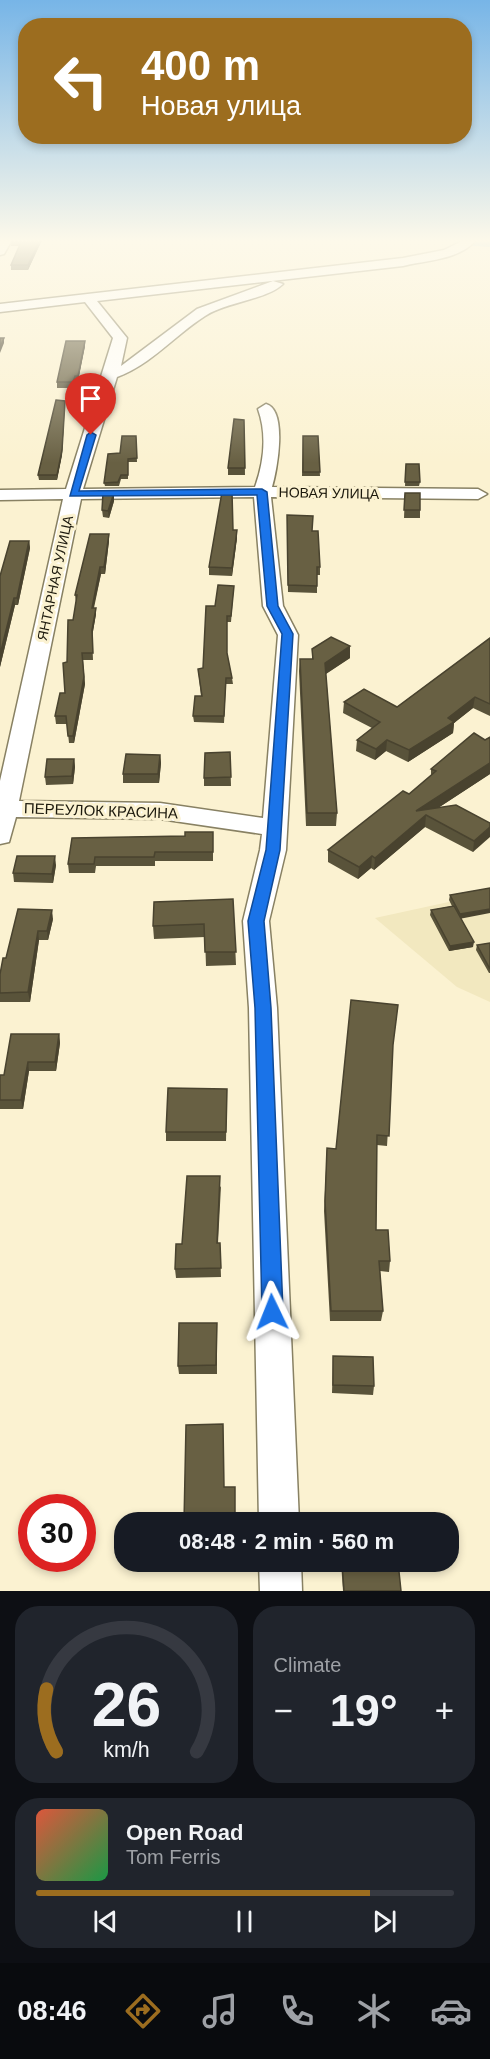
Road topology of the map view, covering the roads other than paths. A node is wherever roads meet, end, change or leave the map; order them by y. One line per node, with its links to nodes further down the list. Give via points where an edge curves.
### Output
1 (101, 314): 3 (street, ЯНТАРНАЯ УЛИЦА, via 120,338)
2 (199, 314): 3 (street, via 169,339)
3 (109, 375): 6 (street, ЯНТАРНАЯ УЛИЦА)
4 (266, 409): 5 (street, via 272,423 270,468)
5 (262, 492): 6 (street, НОВАЯ УЛИЦА); 7 (street, НОВАЯ УЛИЦА); 10 (street, via 273,606 288,634)
6 (73, 494): 8 (street, НОВАЯ УЛИЦА); 9 (street, ЯНТАРНАЯ УЛИЦА)
7 (478, 494)
8 (0, 495)
9 (3, 809): 10 (street, ПЕРЕУЛОК КРАСИНА, via 160,811); 11 (street, ЯНТАРНАЯ УЛИЦА)
10 (273, 828): 12 (street, via 273,850 256,921 263,1008)
11 (0, 836)
12 (279, 1512)
13 (280, 1572): 14 (street)
14 (281, 1591)

